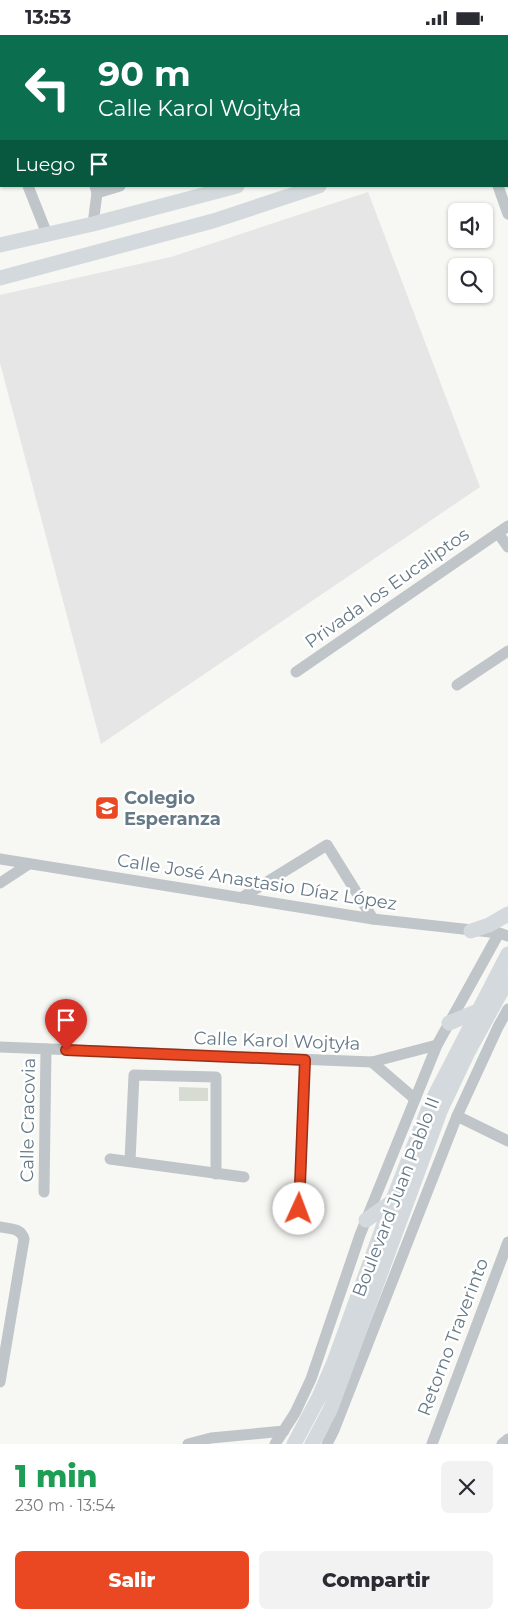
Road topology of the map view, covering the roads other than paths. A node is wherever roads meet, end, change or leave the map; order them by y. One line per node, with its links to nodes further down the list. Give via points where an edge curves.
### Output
1 (28, 187): 10 (street)
2 (112, 187): 6 (street)
3 (229, 187): 7 (main road)
4 (316, 187): 12 (main road, via 213,221)
5 (498, 187): 8 (street)
6 (96, 189): 9 (street)
7 (214, 189): 9 (main road)
8 (508, 214)
9 (93, 224): 10 (main road)
10 (47, 234): 11 (main road)
11 (0, 245)
12 (0, 277)
13 (503, 530): 14 (street); 16 (street, Privada los Eucaliptos)
14 (508, 547)
15 (508, 651): 17 (street)
16 (296, 672)
17 (457, 685)
18 (0, 859): 19 (street, Calle José Anastasio Díaz López)
19 (29, 864): 20 (street); 21 (street, Calle José Anastasio Díaz López)
20 (0, 883)
21 (241, 898): 23 (street, Calle José Anastasio Díaz López); 23 (street, via 327,845)
22 (508, 914): 24 (main road)
23 (373, 919): 24 (street, Calle José Anastasio Díaz López)
24 (471, 931): 25 (street, Calle José Anastasio Díaz López)
25 (504, 935): 30 (street)
26 (508, 955): 29 (main road, Boulevard Juan Pablo II)
27 (508, 979): 62 (main road, Boulevard Juan Pablo II, via 441,1109 330,1410)
28 (508, 1009): 41 (street)
29 (478, 1011): 30 (main road); 48 (main road, Boulevard Juan Pablo II, via 430,1105)
30 (449, 1023): 31 (street)
31 (437, 1045): 37 (street, Calle Karol Wojtyła); 40 (street)
32 (0, 1047): 33 (street, Calle Karol Wojtyła)
33 (46, 1049): 34 (street, Calle Karol Wojtyła); 47 (street, Calle Cracovia)
34 (166, 1054): 35 (street, Calle Karol Wojtyła); 38 (street)
35 (187, 1055): 36 (street, Calle Karol Wojtyła); 39 (street)
36 (305, 1060): 37 (street, Calle Karol Wojtyła); 49 (street)
37 (372, 1062): 40 (street)
38 (165, 1076): 39 (street); 44 (street, via 134,1075)
39 (186, 1077): 45 (street, via 216,1077)
40 (415, 1099): 50 (street)
41 (457, 1116): 42 (street); 63 (street)
42 (508, 1141)
43 (110, 1159): 44 (street)
44 (130, 1161): 45 (street)
45 (216, 1173): 46 (street)
46 (244, 1177)
47 (44, 1192)
48 (392, 1202): 50 (main road); 54 (main road, Boulevard Juan Pablo II)
49 (299, 1209)
50 (366, 1220): 55 (street)
51 (0, 1227): 53 (street, via 18,1230 24,1239)
52 (508, 1242): 64 (street, Retorno Traverinto)
53 (6, 1313): 56 (street)
54 (330, 1373): 55 (street); 61 (main road, Boulevard Juan Pablo II)
55 (311, 1379): 57 (street)
56 (0, 1382)
57 (284, 1431): 59 (street, via 211,1438); 60 (street)
58 (508, 1439): 65 (street)
59 (188, 1444)
60 (275, 1444)
61 (294, 1444)
62 (312, 1444)
63 (327, 1444)
64 (432, 1444)
65 (502, 1444)

